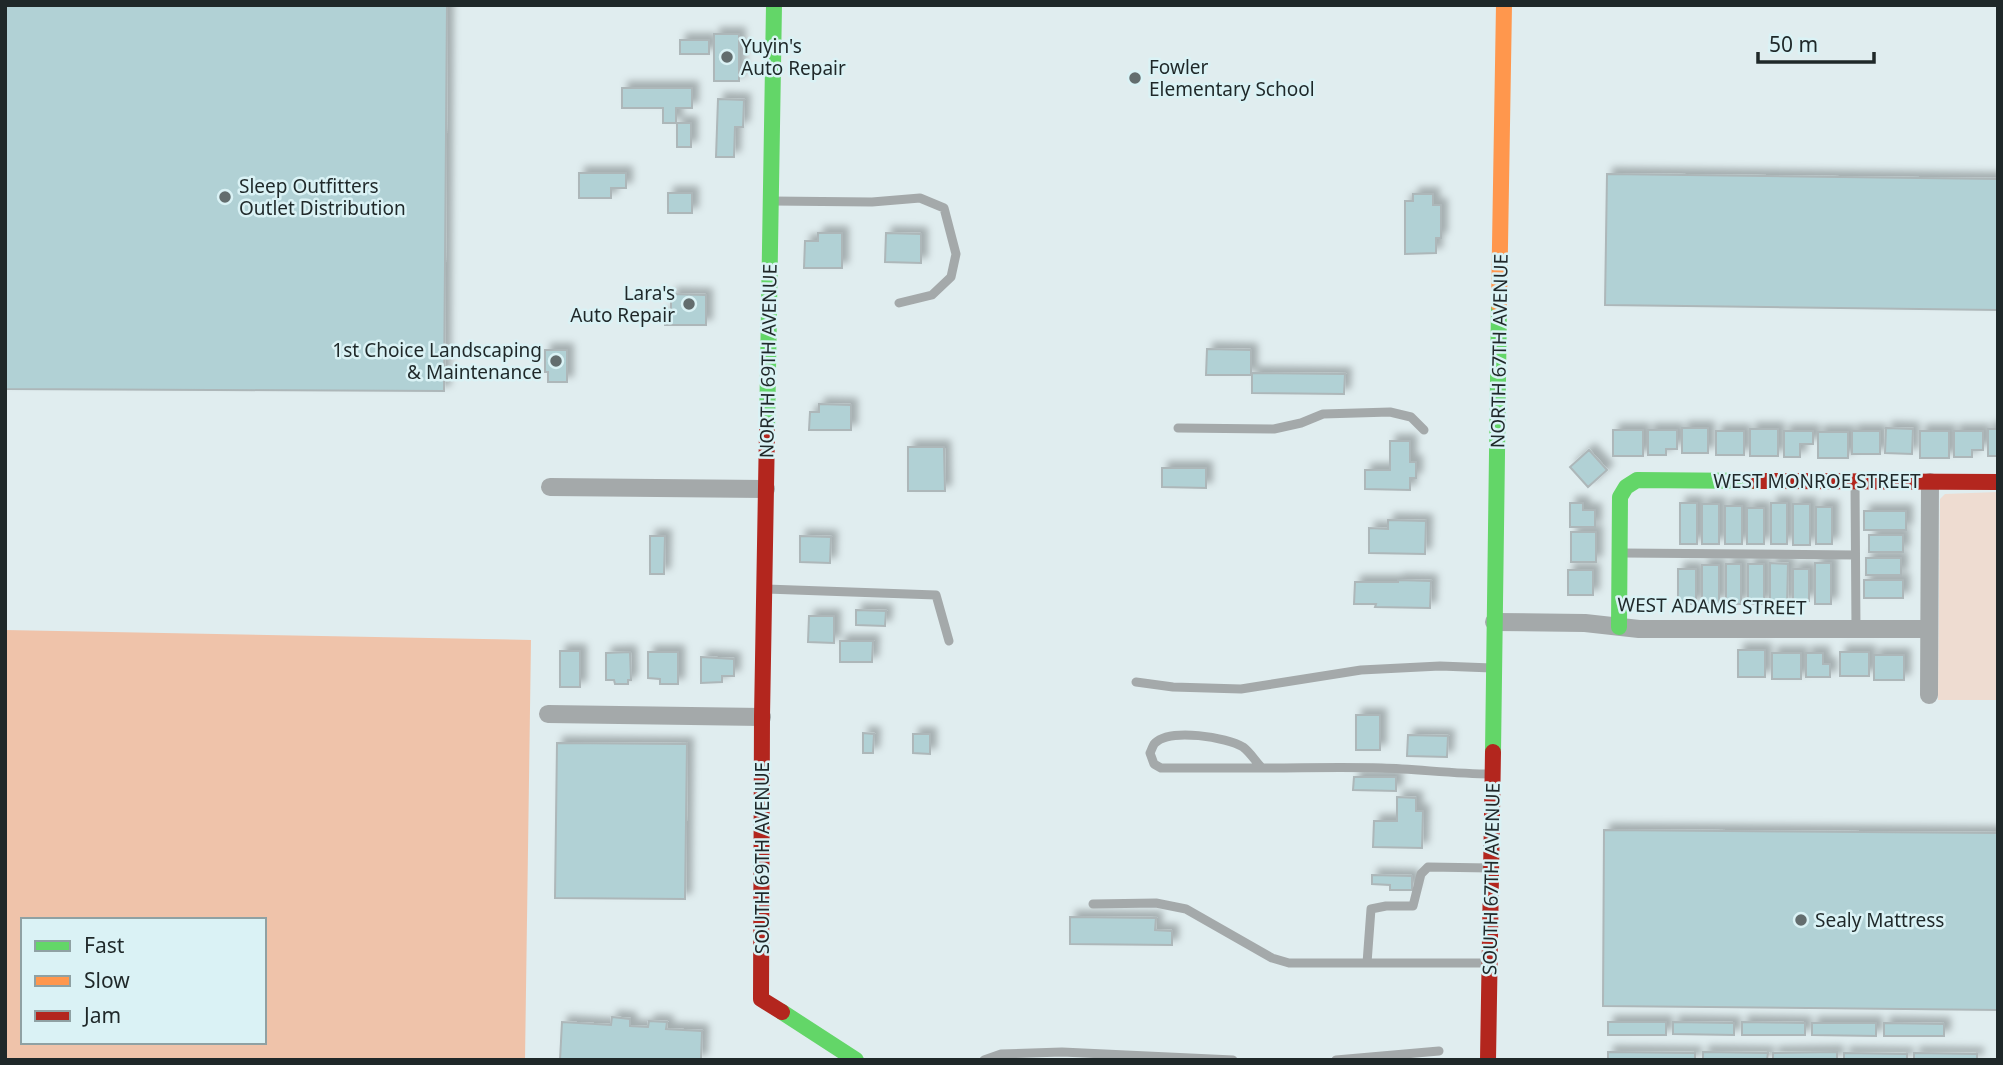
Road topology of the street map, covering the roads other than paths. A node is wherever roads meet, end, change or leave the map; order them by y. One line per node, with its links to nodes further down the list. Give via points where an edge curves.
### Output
1 (774, 5): 3 (street, NORTH 69TH AVENUE)
2 (1504, 5): 15 (street, NORTH 67TH AVENUE)
3 (770, 201): 4 (lane, via 920,198 944,208 956,254 951,277 932,295); 11 (street, NORTH 69TH AVENUE)
4 (899, 303)
5 (1178, 428): 6 (lane, via 1274,429 1323,414 1390,412 1412,417)
6 (1424, 430)
7 (1854, 481): 8 (street, WEST MONROE STREET); 12 (street, WEST MONROE STREET, via 1637,480 1620,498); 13 (lane)
8 (1930, 482): 9 (street, WEST MONROE STREET); 18 (street)
9 (1998, 482)
10 (550, 487): 11 (street)
11 (766, 489): 14 (street, NORTH 69TH AVENUE)
12 (1619, 553): 13 (lane); 16 (street)
13 (1855, 555): 17 (lane)
14 (765, 589): 19 (lane, via 936,595); 25 (street, NORTH 69TH AVENUE)
15 (1494, 622): 16 (street, WEST ADAMS STREET); 20 (street, NORTH 67TH AVENUE)
16 (1619, 627): 17 (street, WEST ADAMS STREET)
17 (1856, 629): 18 (street, WEST ADAMS STREET)
18 (1929, 629): 22 (street)
19 (949, 641)
20 (1494, 668): 21 (lane, via 1361,670 1241,689); 23 (street, NORTH 67TH AVENUE)
21 (1136, 682)
22 (1929, 695)
23 (1494, 698): 27 (street, SOUTH 67TH AVENUE)
24 (548, 714): 25 (street)
25 (762, 717): 33 (street, SOUTH 69TH AVENUE, via 761,999)
26 (1262, 768): 26 (lane, via 1161,768 1154,764 1150,752 1155,743 1169,736 1226,740 1244,748); 27 (lane, via 1385,768)
27 (1493, 775): 28 (street, SOUTH 67TH AVENUE)
28 (1491, 868): 30 (lane, via 1428,867 1421,874 1413,906 1371,909); 31 (street, SOUTH 67TH AVENUE)
29 (1093, 904): 30 (lane, via 1156,903 1186,909 1289,963)
30 (1367, 963): 31 (lane)
31 (1490, 963): 37 (street, SOUTH 67TH AVENUE)
32 (1439, 1051): 36 (lane)
33 (856, 1060)
34 (984, 1060): 35 (lane, via 1001,1054 1062,1052)
35 (1233, 1060)
36 (1336, 1060)
37 (1488, 1060)

